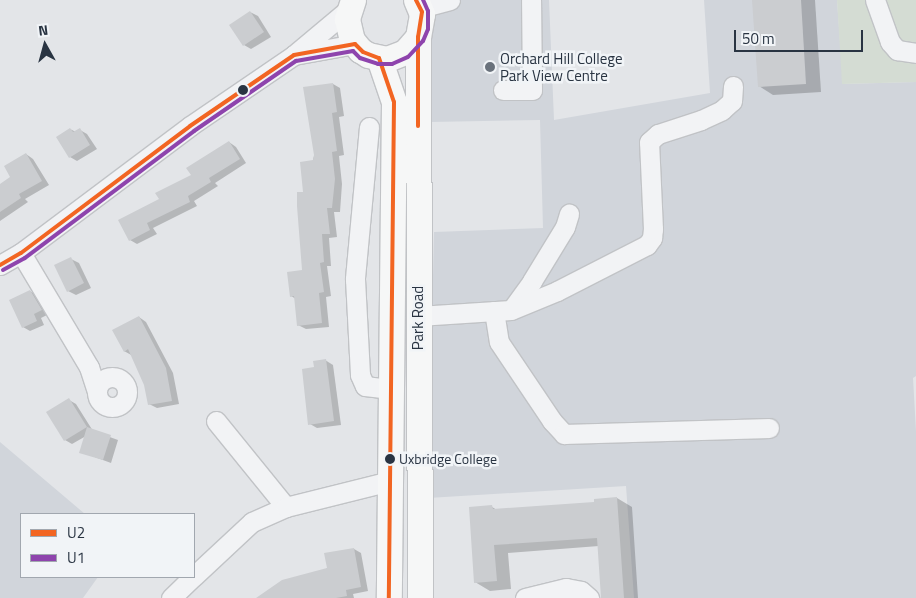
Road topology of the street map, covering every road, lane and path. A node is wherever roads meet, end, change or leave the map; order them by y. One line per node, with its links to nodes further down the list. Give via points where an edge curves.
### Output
1 (450, 0): 5 (street)
2 (531, 0): 12 (street, via 532,90)
3 (875, 0): 8 (street, via 890,42 897,50)
4 (351, 4): 7 (main road, via 347,28); 9 (street)
5 (418, 4): 6 (main road, Park Road, via 422,20)
6 (418, 37): 10 (main road, via 401,55); 18 (main road, Park Road)
7 (355, 44): 9 (street); 10 (main road, via 363,52)
8 (916, 53)
9 (294, 55): 15 (street, via 190,126)
10 (378, 58): 21 (main road, Park Road, via 394,102)
11 (732, 86): 17 (street, via 732,101 722,110 658,134 649,142 654,230 647,245 557,291)
12 (503, 90)
13 (369, 127): 21 (street, via 354,289 360,375 365,386)
14 (569, 214): 17 (street, via 565,227 532,280)
15 (21, 252): 16 (street); 19 (street)
16 (0, 265)
17 (502, 310): 18 (street); 24 (street, via 499,342 564,434)
18 (418, 316): 31 (main road, Park Road)
19 (89, 367): 20 (street); 22 (street)
20 (116, 377): 22 (street, via 101,381); 22 (street, via 126,388 126,396 121,403 105,405)
21 (391, 389): 25 (main road, Park Road)
22 (97, 392)
23 (216, 421): 26 (street)
24 (769, 428)
25 (390, 481): 26 (street); 30 (main road, Park Road)
26 (286, 507): 27 (street, via 252,522)
27 (195, 575)
28 (192, 578): 29 (street)
29 (170, 598)
30 (389, 598)
31 (420, 598)
32 (525, 598): 33 (street, via 566,588 581,591)
33 (589, 598)

